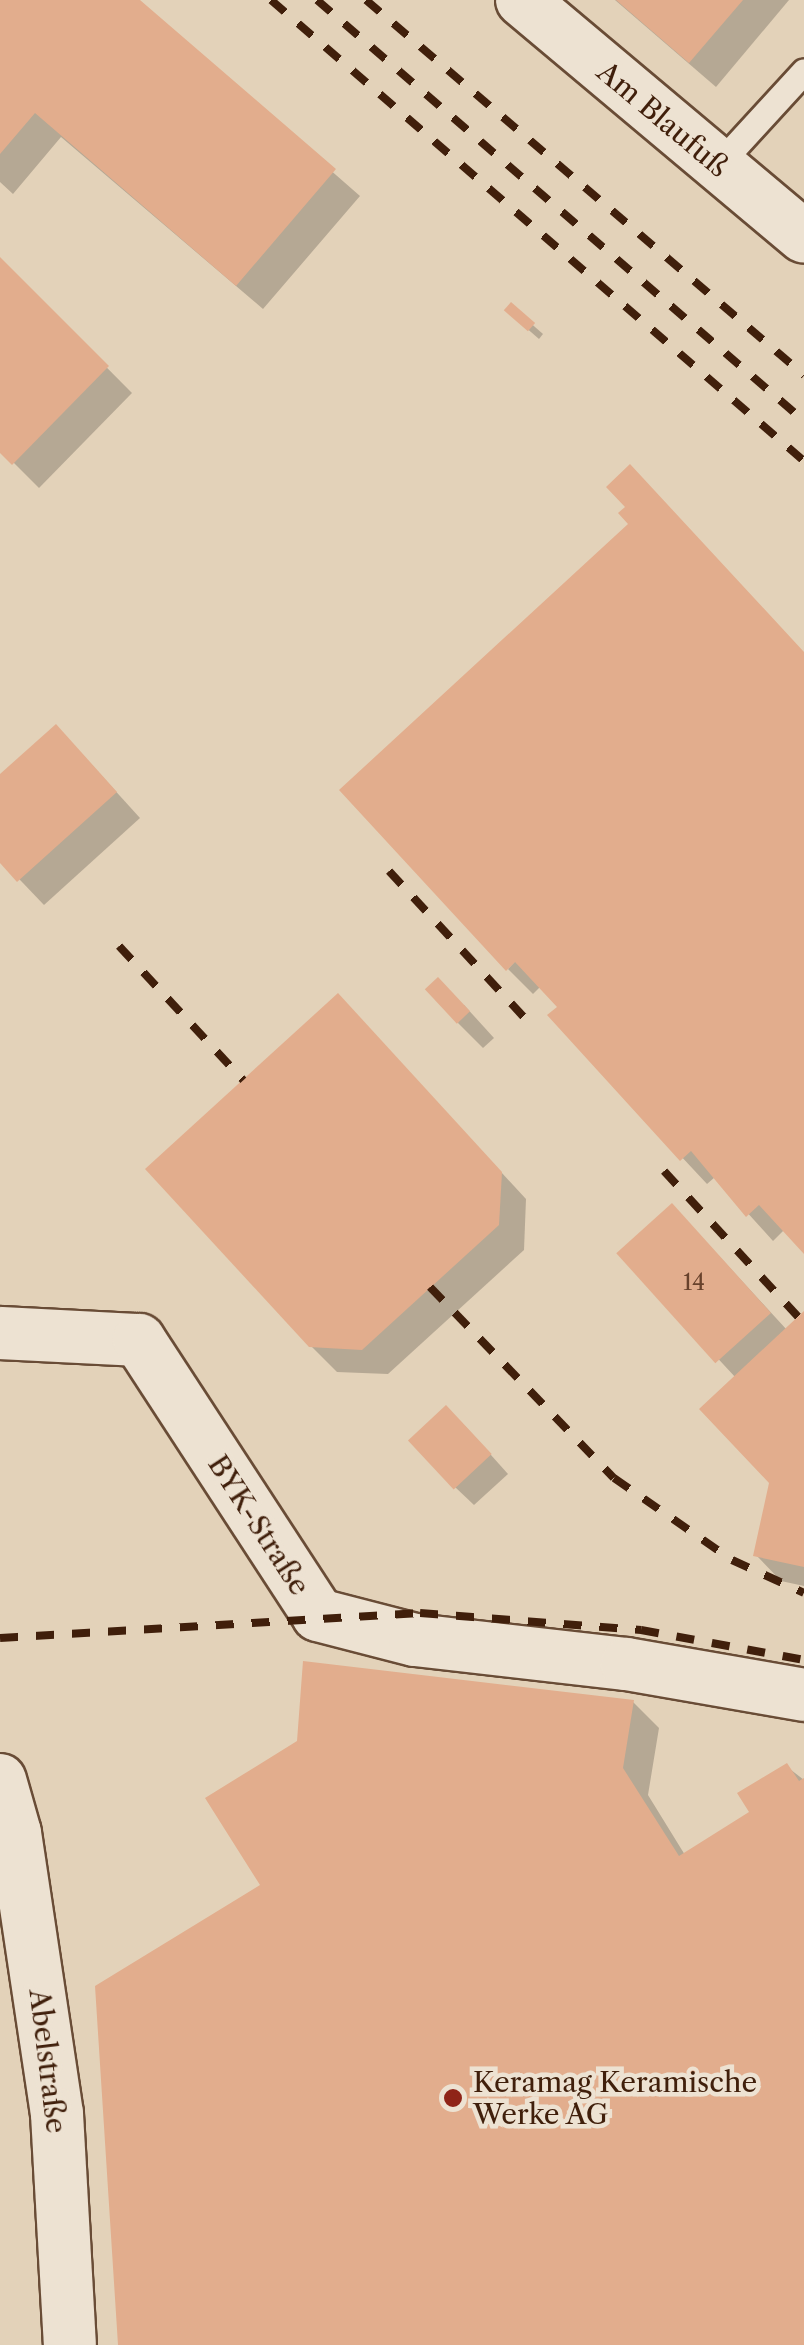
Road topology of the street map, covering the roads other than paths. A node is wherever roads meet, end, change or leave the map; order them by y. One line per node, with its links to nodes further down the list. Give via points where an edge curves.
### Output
1 (522, 0): 3 (street, Am Blaufuß)
2 (804, 71): 3 (lane)
3 (718, 165): 4 (street, Am Blaufuß)
4 (804, 237)
5 (0, 1333): 6 (street, BYK-Straße, via 139,1340 318,1615 415,1640 627,1664)
6 (804, 1695)
7 (0, 1780): 8 (street, Abelstraße, via 57,2114)
8 (70, 2345)

